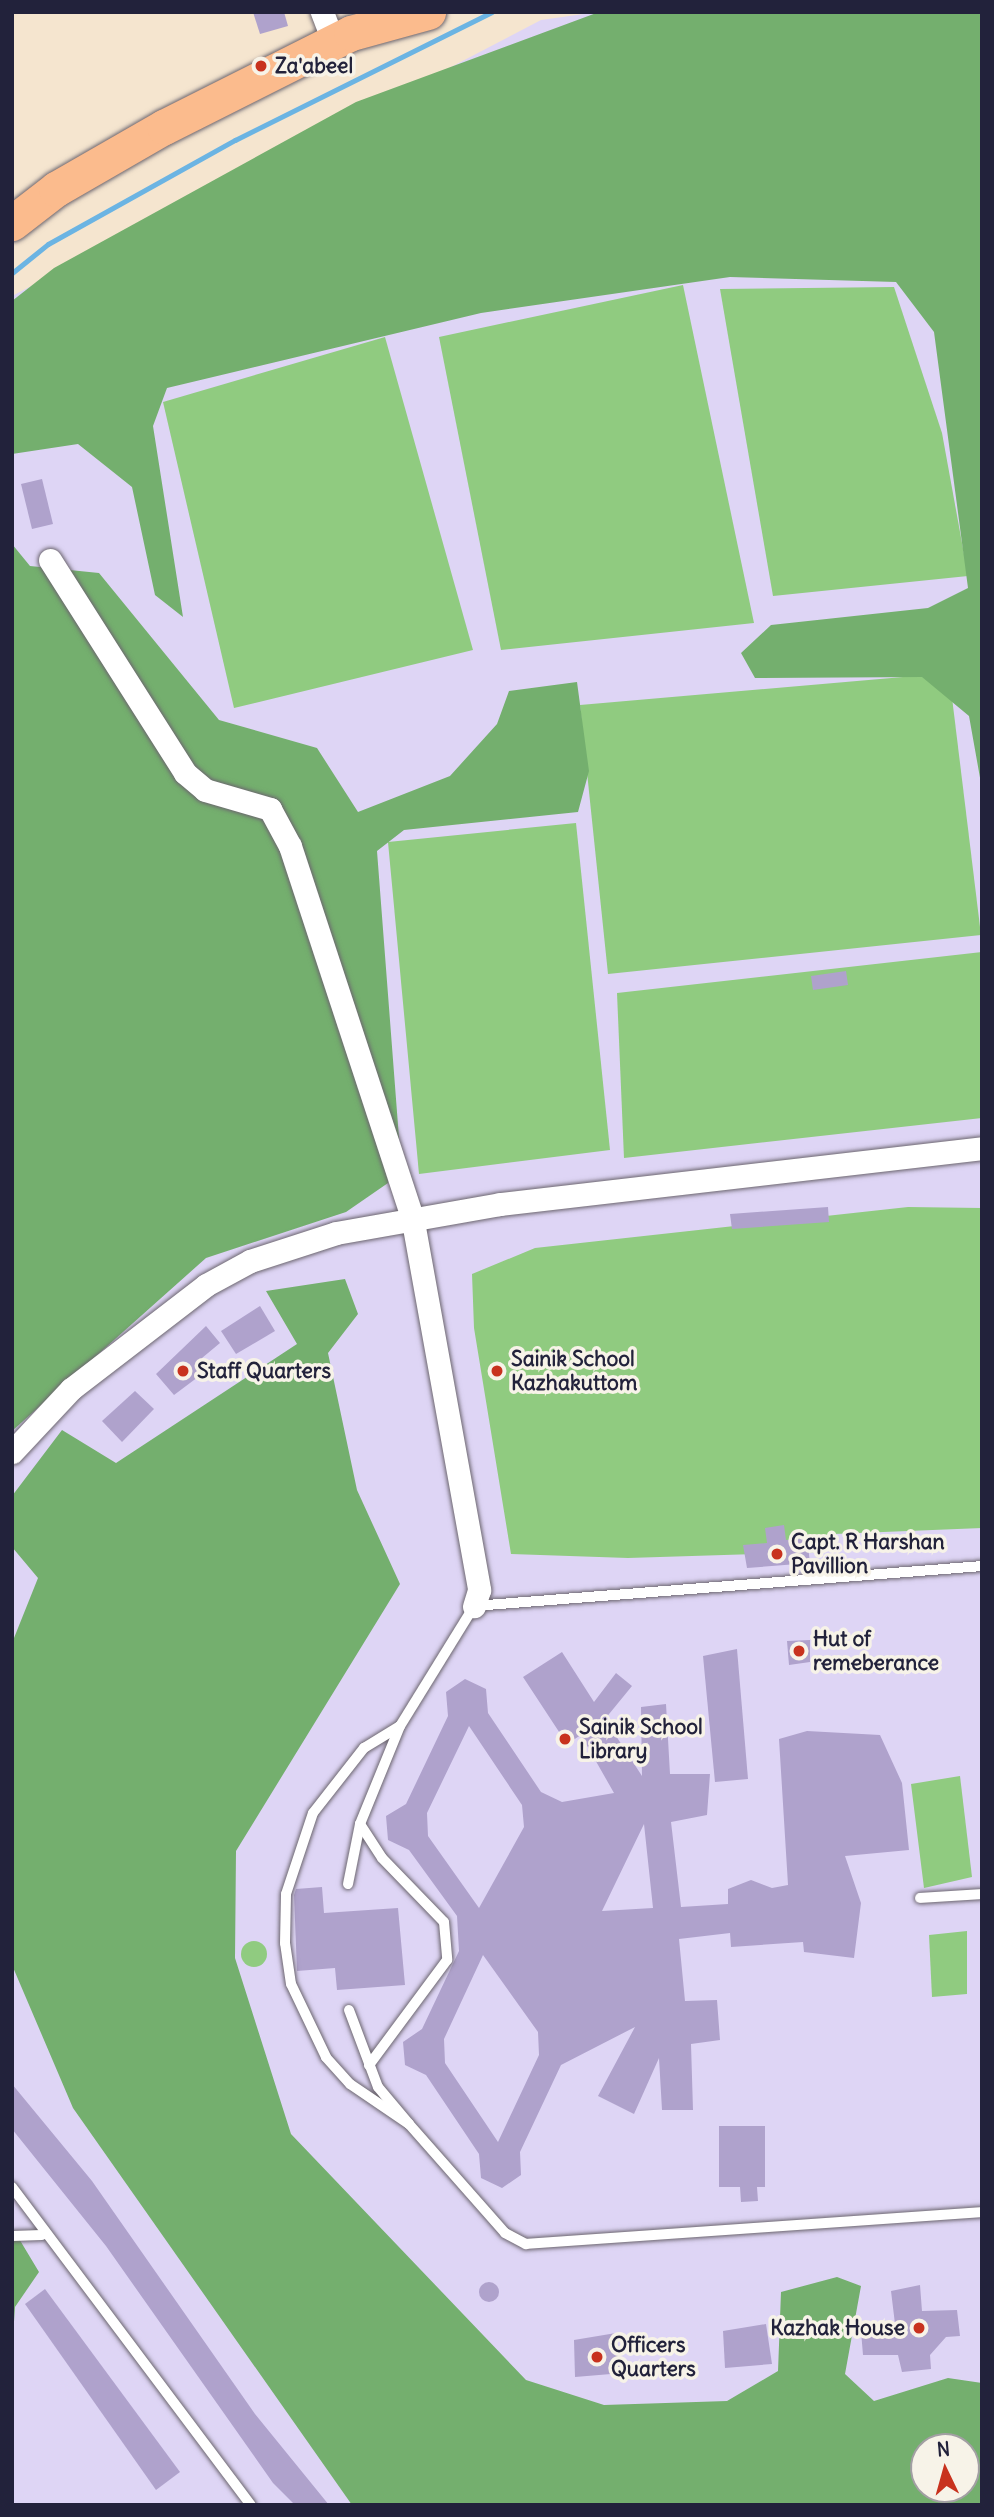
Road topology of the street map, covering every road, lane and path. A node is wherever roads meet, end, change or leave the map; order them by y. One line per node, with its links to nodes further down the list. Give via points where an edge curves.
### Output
1 (428, 12): 2 (main road)
2 (328, 27): 3 (main road)
3 (189, 118): 4 (main road, via 83,172); 5 (main road)
4 (12, 223)
5 (12, 237)
6 (50, 560): 8 (street, via 185,773 215,794 270,809 280,821)
7 (982, 1147): 8 (street)
8 (412, 1216): 9 (street, via 250,1261 206,1285 71,1389); 11 (street, via 479,1590)
9 (12, 1452)
10 (982, 1566): 11 (lane)
11 (474, 1606): 12 (lane)
12 (400, 1726): 13 (lane); 19 (lane, via 364,1748 313,1813 286,1894 285,1943 291,1984 327,2057 350,2084)
13 (360, 1824): 14 (lane); 18 (lane, via 382,1858 444,1922 447,1960)
14 (348, 1884)
15 (982, 1894): 16 (lane)
16 (920, 1898)
17 (349, 2010): 18 (lane)
18 (369, 2065): 19 (lane, via 378,2087)
19 (409, 2124): 21 (lane, via 505,2233 526,2244)
20 (12, 2187): 22 (lane)
21 (982, 2212)
22 (42, 2235): 23 (lane); 24 (lane)
23 (12, 2236)
24 (251, 2505)

